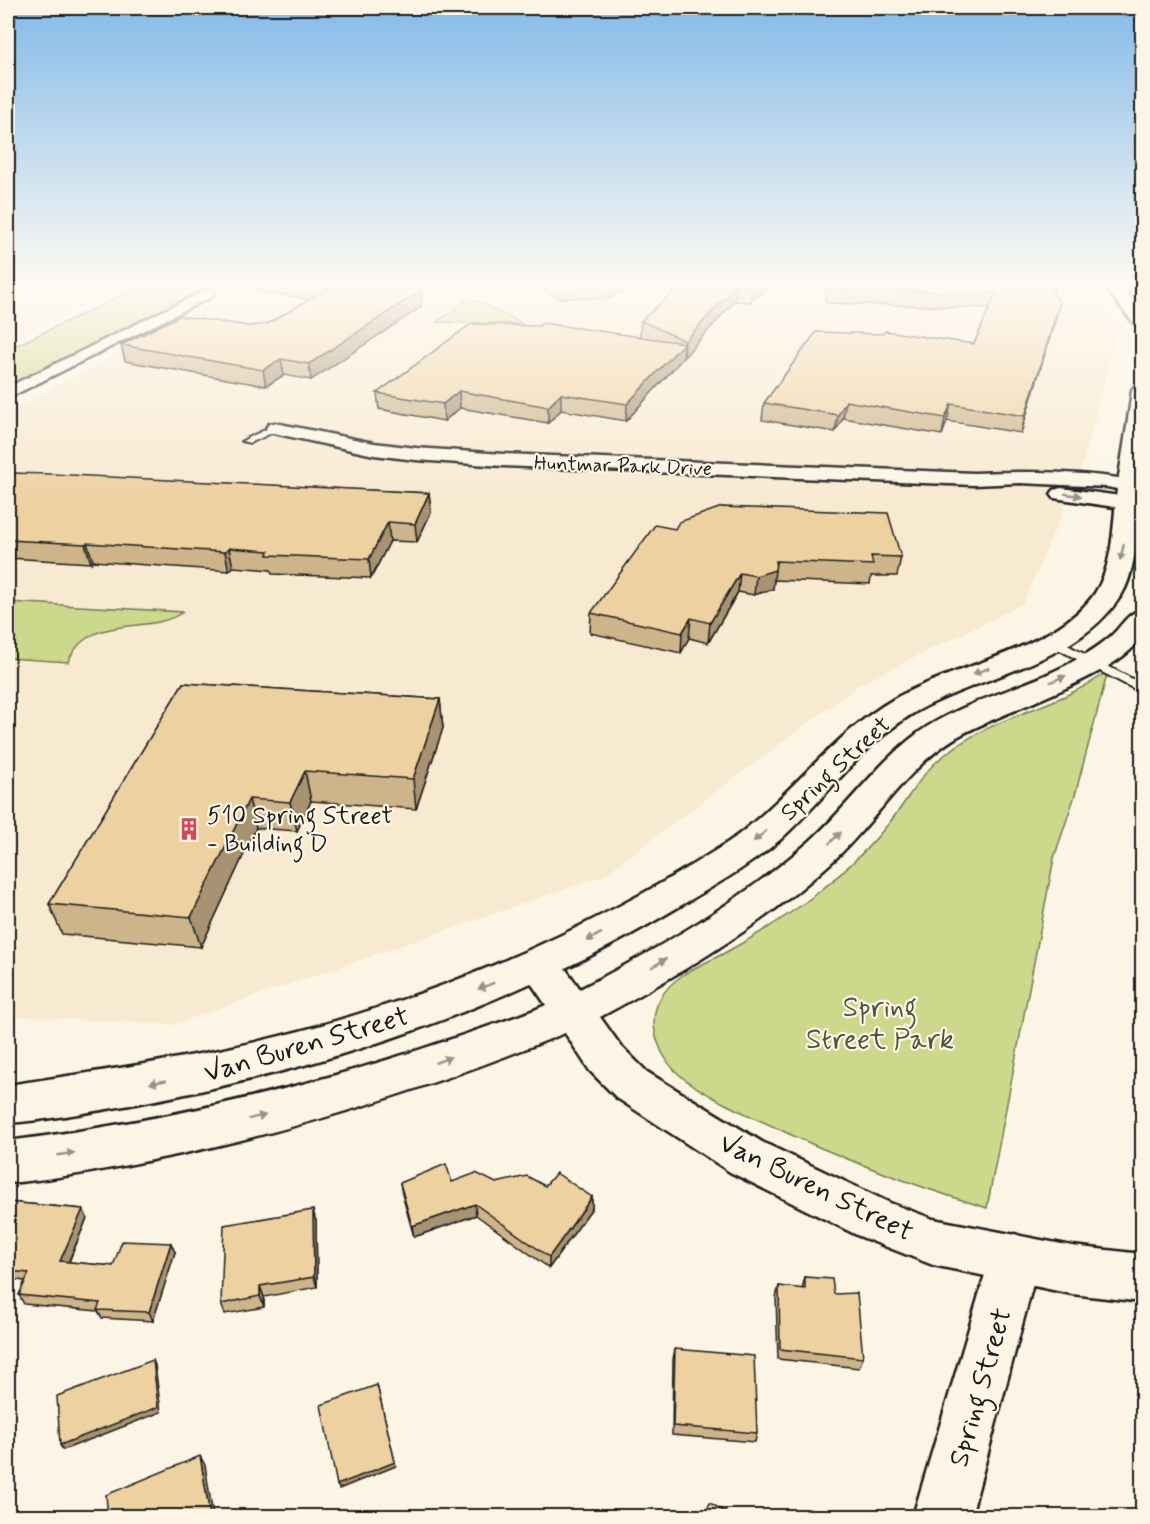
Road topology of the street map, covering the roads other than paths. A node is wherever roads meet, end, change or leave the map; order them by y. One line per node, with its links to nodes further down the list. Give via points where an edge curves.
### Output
1 (81, 356): 3 (street)
2 (1143, 390): 6 (main road, Spring Street)
3 (8, 393)
4 (275, 428): 5 (lane); 6 (street, Huntmar Park Drive, via 416,454 974,479)
5 (247, 441)
6 (1136, 494): 8 (main road, Spring Street, one-way to 8, via 1116,574 1105,601 1080,624)
7 (1143, 618): 9 (main road, Spring Street, via 1120,642)
8 (1052, 641): 9 (lane); 11 (main road, Spring Street, one-way to 11, via 904,706 871,730 790,812 748,846 670,895)
9 (1092, 662): 10 (lane); 12 (main road, Spring Street, one-way to 9, via 653,967 759,900 813,858 941,732)
10 (1143, 689)
11 (540, 964): 12 (main road, Van Buren Street); 13 (main road, Van Buren Street, one-way to 13, via 373,1028 282,1055 90,1094)
12 (572, 1012): 14 (main road, one-way to 12, via 141,1142 301,1106 430,1065); 15 (main road, Van Buren Street, via 605,1058 632,1085 746,1157 876,1220 933,1242)
13 (8, 1104)
14 (8, 1161)
15 (1015, 1258): 16 (main road, Van Buren Street, via 1072,1270); 17 (main road, Spring Street)
16 (1143, 1278)
17 (942, 1516)

